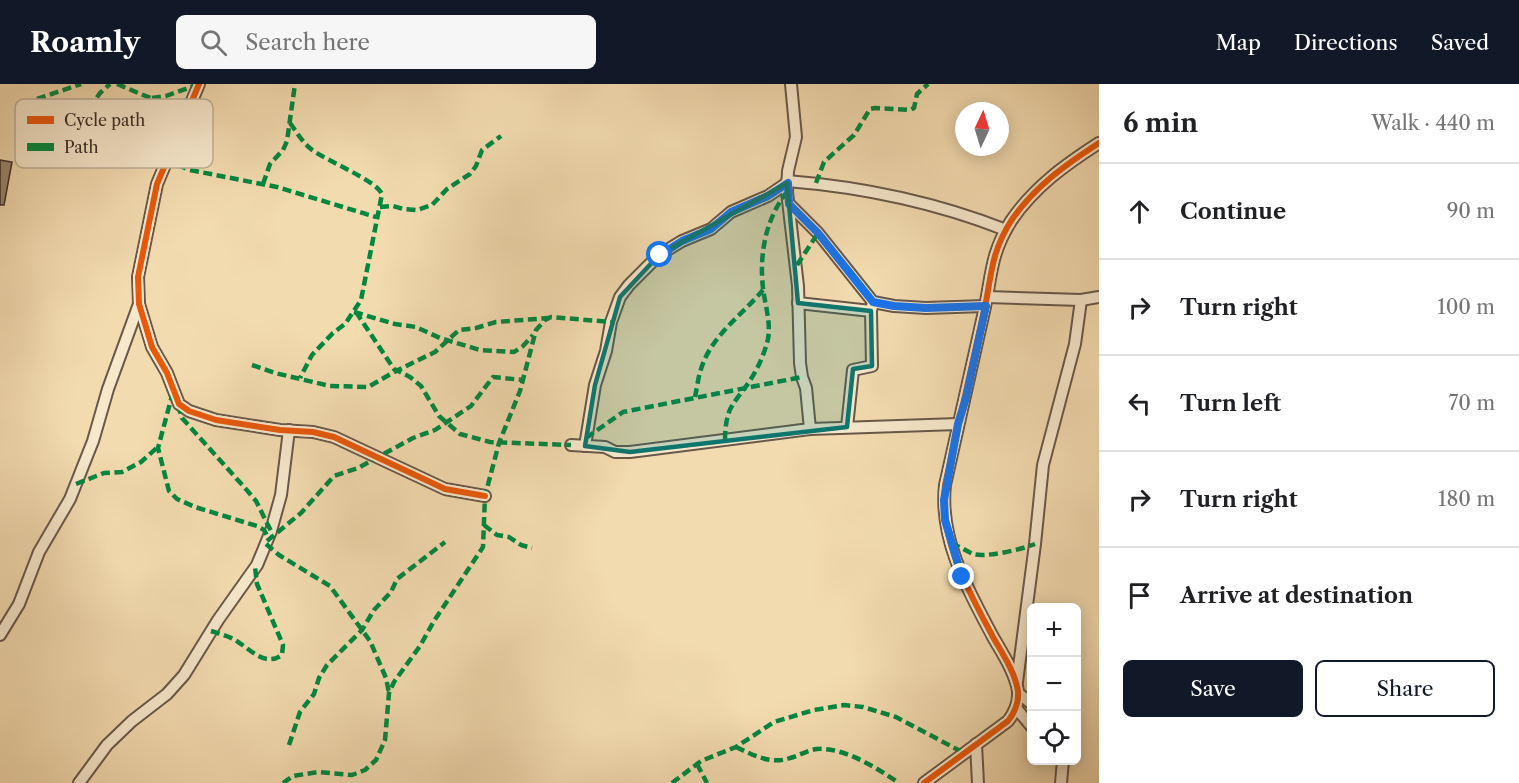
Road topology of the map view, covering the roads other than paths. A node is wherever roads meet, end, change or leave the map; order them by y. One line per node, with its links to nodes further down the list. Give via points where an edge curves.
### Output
1 (199, 84): 3 (street)
2 (791, 84): 6 (street, via 796,137)
3 (193, 99)
4 (1099, 143): 8 (street, via 1047,179)
5 (164, 168): 13 (street, via 139,268)
6 (787, 182): 7 (street); 8 (street, via 863,189 923,202); 20 (street, via 660,255 629,285 610,322)
7 (789, 204): 12 (street); 14 (street, via 818,233)
8 (1006, 230): 11 (street, via 993,259)
9 (1099, 297): 10 (street)
10 (1081, 300): 11 (street); 23 (street, via 1074,344 1043,465)
11 (986, 302): 14 (street, via 926,308); 15 (street)
12 (798, 303): 14 (street); 17 (street, via 800,363)
13 (139, 304): 18 (street, via 154,351 181,406 216,420); 22 (street, via 70,500 39,552 19,604)
14 (872, 307): 16 (street, via 872,366 852,371)
15 (958, 424): 16 (street); 23 (street, via 945,485 945,520 968,590 1008,664)
16 (847, 427): 17 (street)
17 (810, 429): 20 (street, via 630,452)
18 (289, 430): 21 (street, via 334,437 445,489); 29 (street, via 281,495 257,565 184,675 107,746)
19 (571, 445): 20 (street)
20 (585, 446)
21 (485, 496)
22 (0, 635)
23 (1017, 689): 24 (street); 25 (street)
24 (1027, 699)
25 (1016, 708): 26 (street); 27 (street, via 1008,721)
26 (1027, 721)
27 (976, 744): 30 (street); 31 (street)
28 (1062, 766): 32 (street)
29 (79, 783)
30 (924, 783)
31 (978, 783)
32 (1060, 783)

